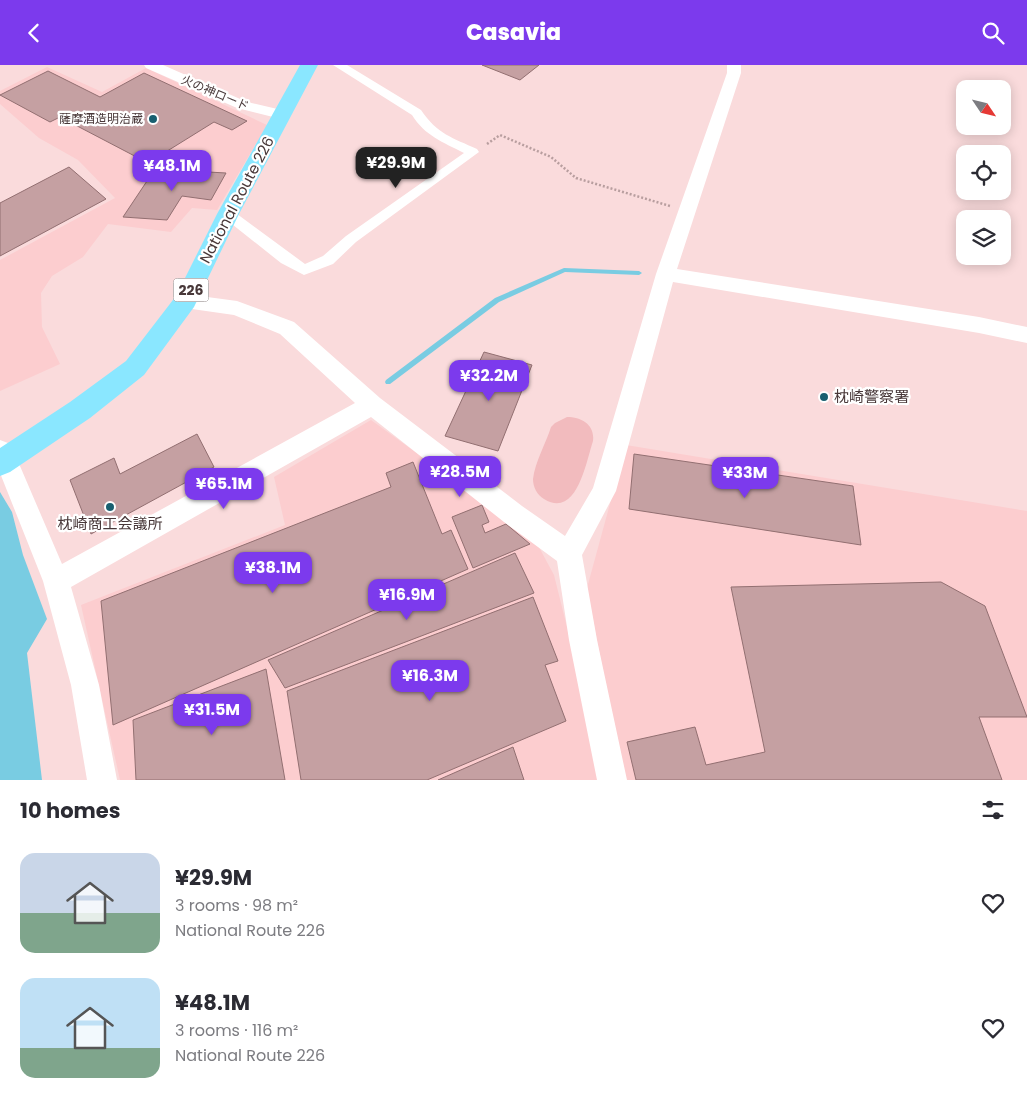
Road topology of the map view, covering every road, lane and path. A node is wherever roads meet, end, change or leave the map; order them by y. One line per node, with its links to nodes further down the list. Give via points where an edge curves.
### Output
1 (151, 65): 5 (street, 火の神ロード, via 242,105)
2 (309, 65): 5 (highway, National Route 226 / 226)
3 (339, 65): 6 (street, via 417,113 439,139)
4 (734, 65): 7 (street)
5 (281, 114): 8 (highway, National Route 226 / 226)
6 (473, 152): 7 (path, via 500,135 551,157 576,178); 8 (street, via 351,239 328,260 304,269)
7 (687, 212): 9 (street)
8 (228, 214): 10 (highway, National Route 226 / 226)
9 (666, 274): 11 (street); 14 (street, via 604,491)
10 (185, 301): 12 (street, via 237,308 287,328); 13 (highway, National Route 226 / 226, via 135,368 80,410)
11 (1027, 335)
12 (372, 405): 14 (street); 15 (street)
13 (2, 457): 15 (street)
14 (569, 554): 17 (street)
15 (56, 581): 16 (street, via 85,685)
16 (102, 780)
17 (612, 780)

